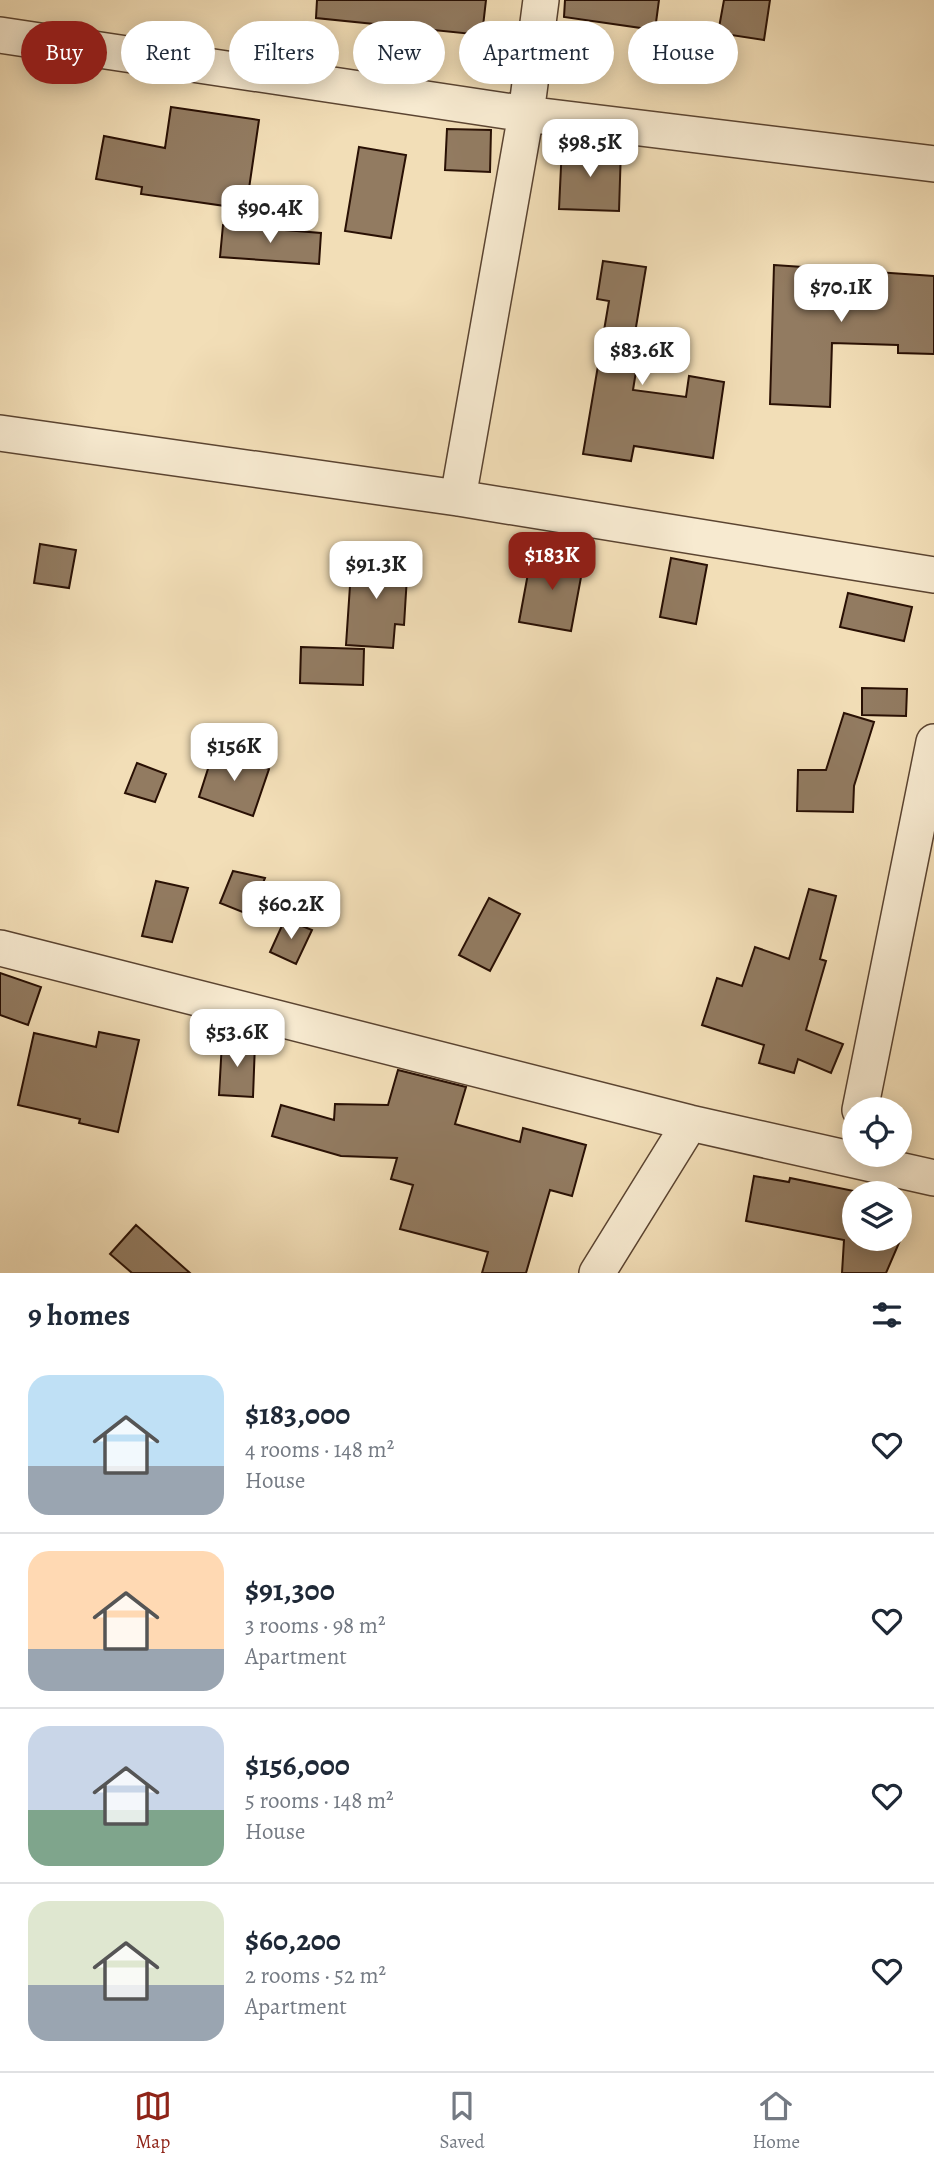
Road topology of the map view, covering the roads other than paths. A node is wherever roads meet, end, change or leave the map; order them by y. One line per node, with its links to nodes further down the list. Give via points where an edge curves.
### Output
1 (541, 0): 3 (street)
2 (0, 35): 3 (street)
3 (526, 114): 4 (street); 6 (street)
4 (934, 164)
5 (0, 433): 6 (street)
6 (458, 498): 7 (street)
7 (934, 575)
8 (934, 742): 10 (street)
9 (0, 948): 11 (street)
10 (863, 1097)
11 (690, 1123): 12 (street); 15 (street)
12 (842, 1148)
13 (902, 1167): 14 (street)
14 (934, 1178)
15 (597, 1273)

